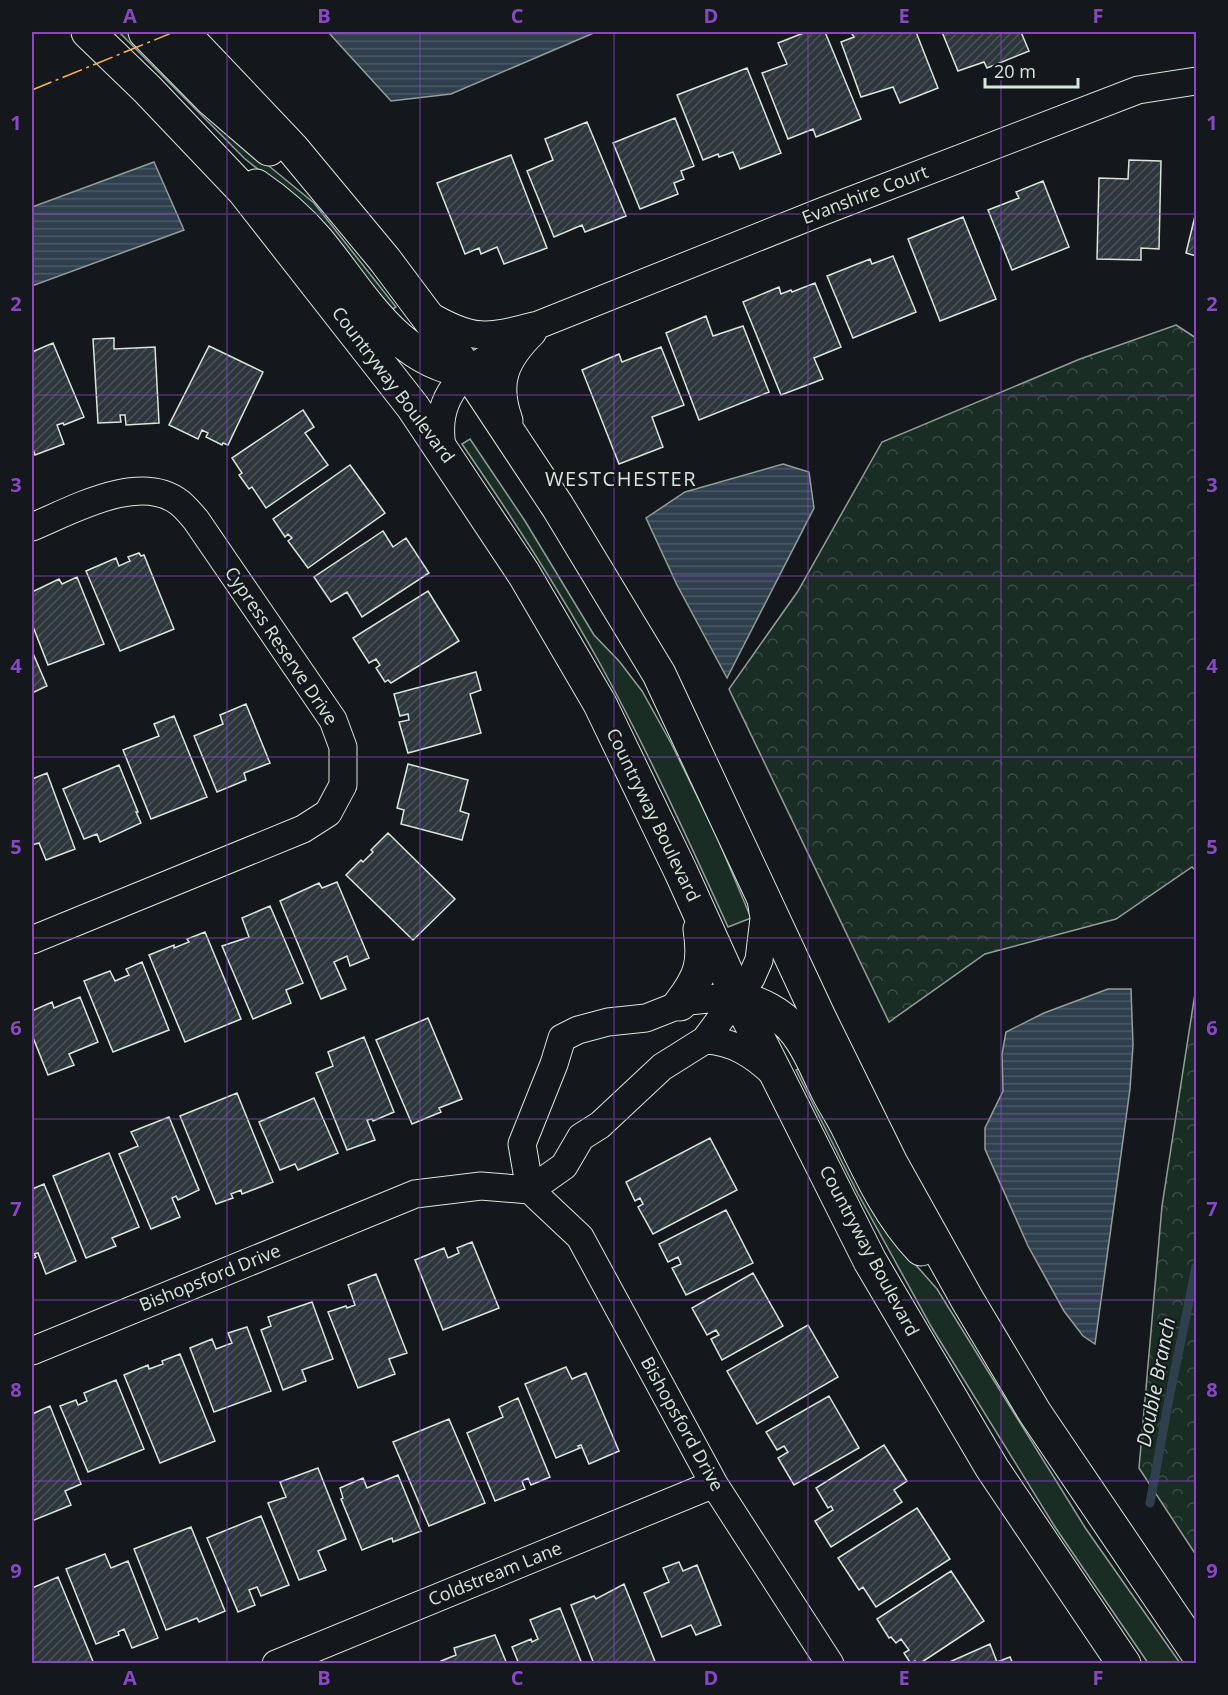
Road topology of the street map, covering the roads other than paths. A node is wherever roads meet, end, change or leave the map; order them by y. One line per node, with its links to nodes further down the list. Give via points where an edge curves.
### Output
1 (88, 32): 5 (street, Countryway Boulevard)
2 (145, 32): 6 (street, via 237,123)
3 (182, 32): 6 (street, via 292,148)
4 (1197, 81): 8 (street, Evanshire Court, via 1138,90 820,212)
5 (216, 161): 9 (street, via 283,205 399,340 433,362); 11 (street, Countryway Boulevard, via 244,191 413,407)
6 (336, 201): 7 (street)
7 (423, 311): 8 (street, Evanshire Court, via 463,333 480,336); 9 (street)
8 (534, 328): 9 (street, Evanshire Court); 10 (street, via 512,349 501,378 503,412)
9 (468, 371): 10 (street); 11 (street, Evanshire Court, via 447,396 442,410)
10 (512, 437): 13 (street, via 659,674)
11 (442, 450): 14 (street, Countryway Boulevard, via 524,574 600,704)
12 (32, 527): 15 (street, Cypress Reserve Drive, via 96,500 129,491 158,493 179,502 196,520 333,720 343,747 343,785 328,813 303,829)
13 (760, 889): 16 (street, via 764,918 759,960); 21 (street, via 891,1163)
14 (696, 906): 16 (street, Countryway Boulevard); 17 (street, via 703,959 700,975)
15 (32, 940)
16 (737, 996): 17 (street); 18 (street); 19 (street, Countryway Boulevard); 21 (street, via 765,1006 795,1030 898,1222)
17 (680, 1005): 20 (street, via 646,1018 578,1030 562,1038 522,1144)
18 (705, 1040): 19 (street, via 718,1040 744,1050); 20 (street, via 662,1067 600,1125 581,1137 564,1166)
19 (778, 1078): 27 (street, Countryway Boulevard, via 870,1261 992,1468)
20 (530, 1190): 22 (street, Bishopsford Drive, via 481,1186 415,1194); 23 (street, Bishopsford Drive, via 580,1237)
21 (968, 1300): 24 (street, via 1035,1413)
22 (32, 1351)
23 (714, 1484): 25 (street, Coldstream Lane); 26 (street, Bishopsford Drive)
24 (1197, 1652)
25 (276, 1664)
26 (830, 1664)
27 (1124, 1664)

